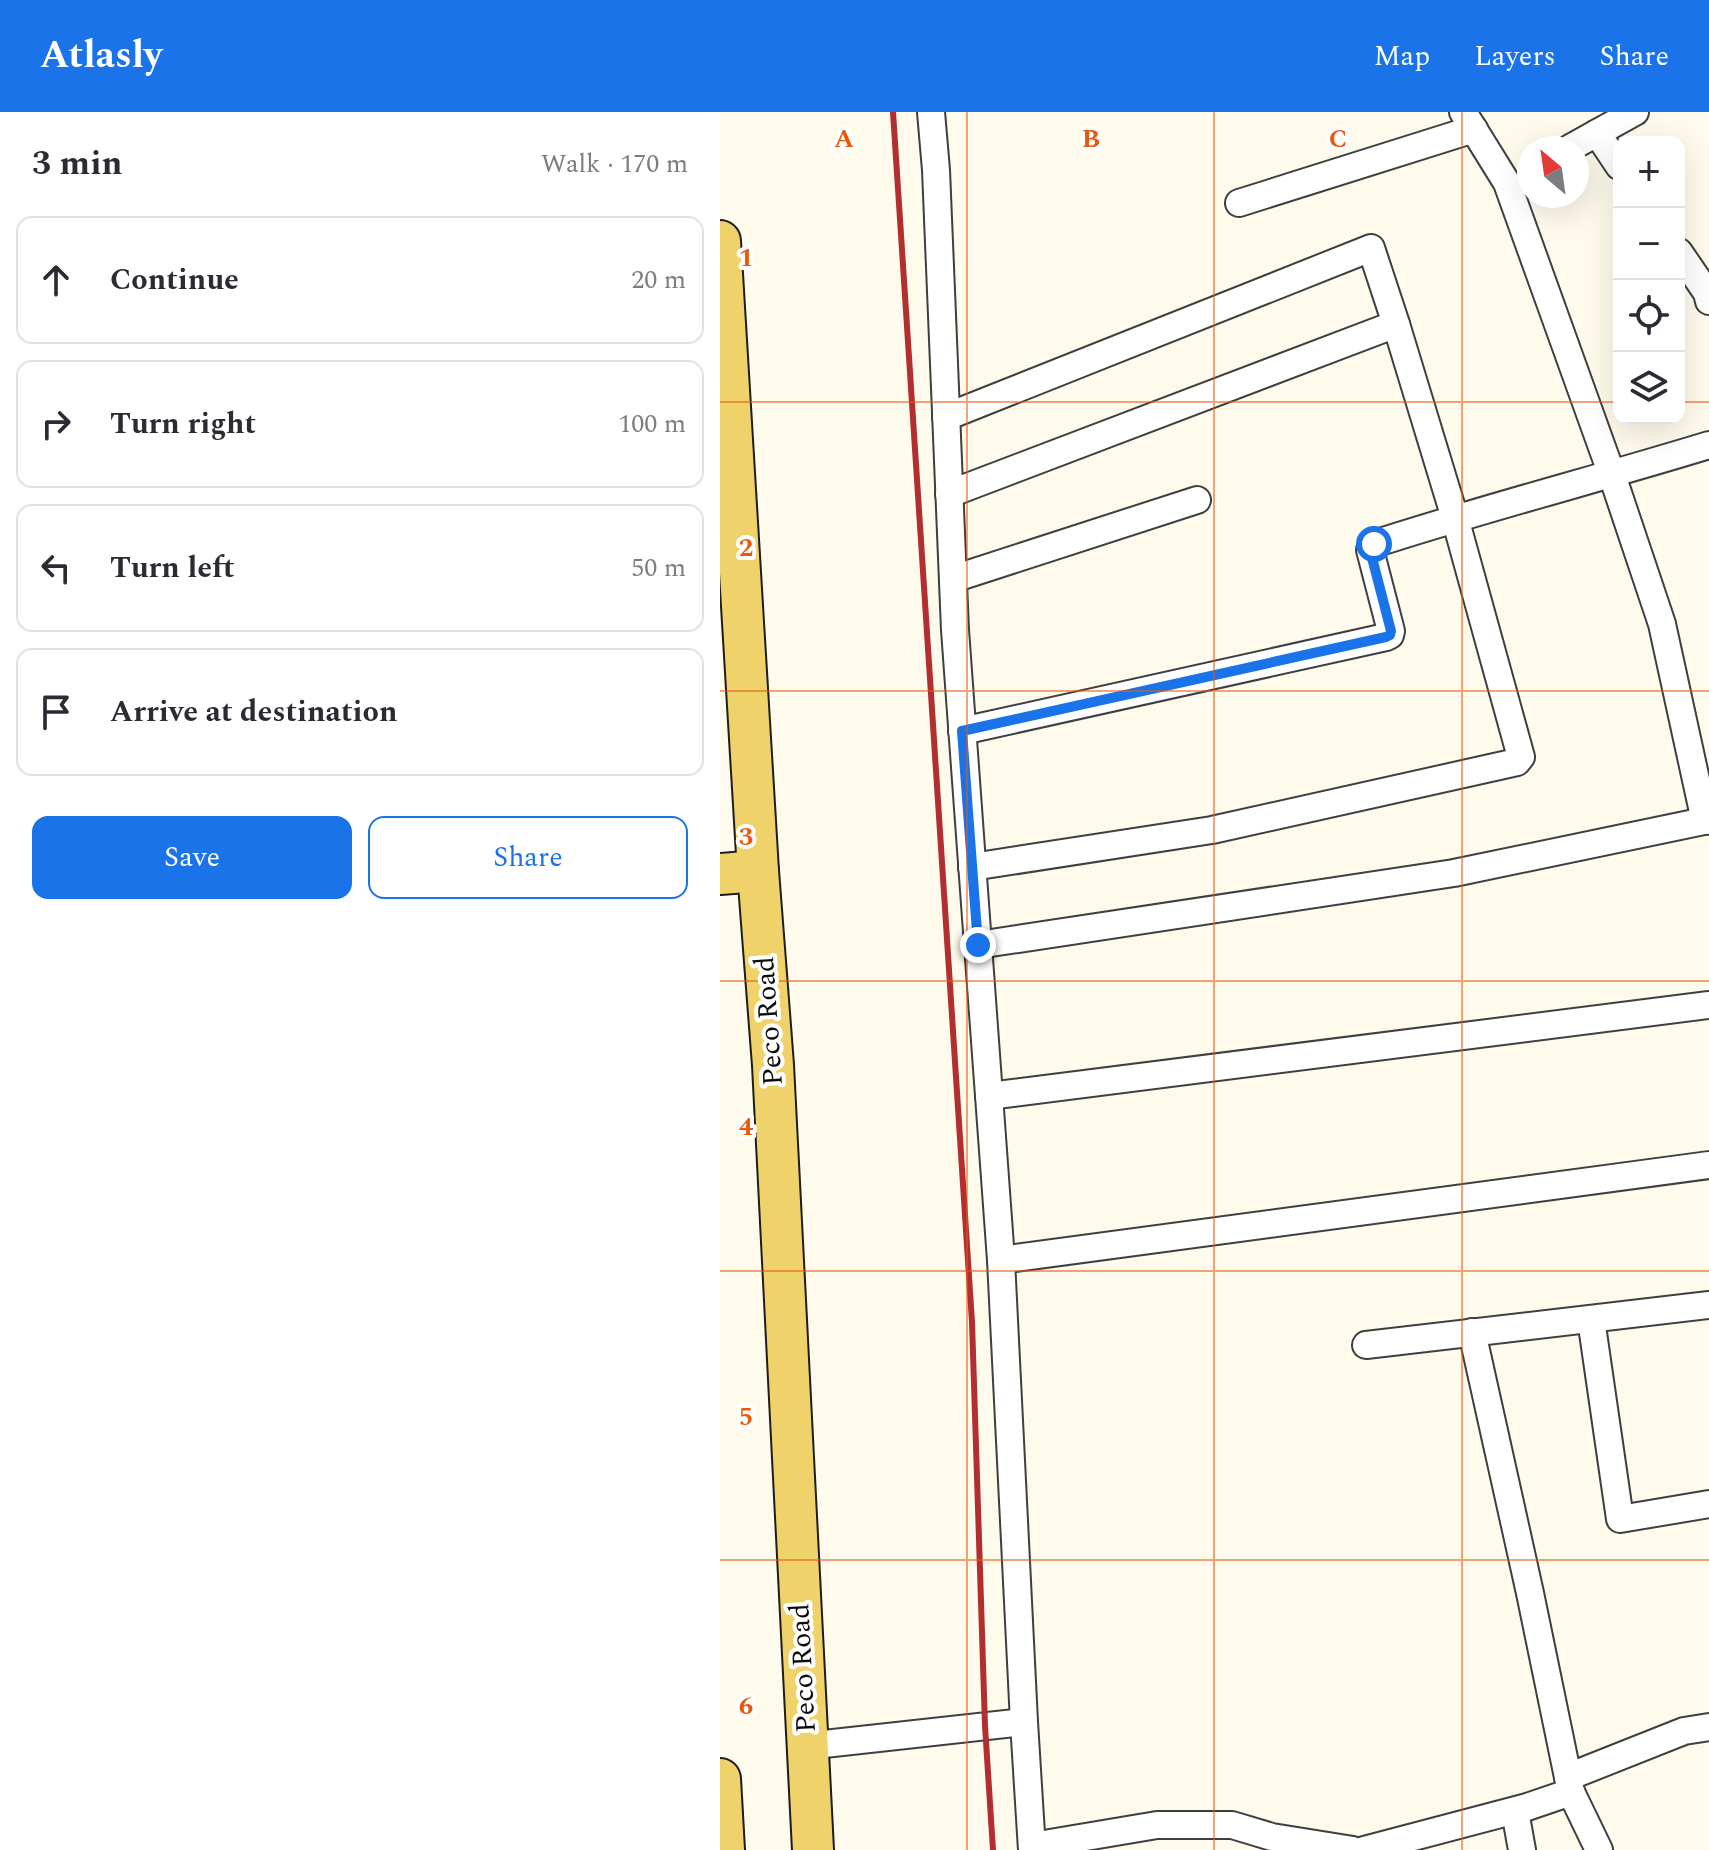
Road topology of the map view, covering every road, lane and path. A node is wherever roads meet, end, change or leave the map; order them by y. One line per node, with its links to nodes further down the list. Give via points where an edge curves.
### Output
1 (931, 112): 14 (street)
2 (1635, 112): 4 (street)
3 (1469, 121): 7 (street); 8 (street)
4 (1597, 133): 5 (street); 6 (street)
5 (1589, 137)
6 (1613, 157)
7 (1517, 176)
8 (1239, 203)
9 (1528, 208): 16 (street)
10 (720, 241): 24 (main road, Peco Road)
11 (1685, 261): 12 (street)
12 (1708, 296)
13 (1396, 324): 14 (street, via 1371,248); 17 (street); 19 (street)
14 (946, 417): 17 (street)
15 (1709, 445): 16 (street)
16 (1612, 475): 19 (street); 22 (street, via 1662,624)
17 (949, 494): 20 (street)
18 (1197, 500): 20 (street)
19 (1455, 518): 21 (street, via 1371,546 1391,631 1386,637); 23 (street, via 1520,751 1517,762 1212,830)
20 (953, 579): 21 (street)
21 (962, 731): 23 (street)
22 (1707, 821): 25 (street, via 1454,873)
23 (972, 867): 25 (street)
24 (739, 872): 37 (main road, Peco Road, via 773,1065)
25 (978, 945): 27 (street)
26 (1709, 1005): 27 (street)
27 (989, 1096): 29 (street)
28 (1709, 1165): 29 (street)
29 (1001, 1260): 35 (street)
30 (1709, 1305): 31 (street)
31 (1591, 1319): 32 (street); 34 (street, via 1620,1519)
32 (1472, 1332): 33 (street); 39 (street)
33 (1366, 1345)
34 (1709, 1504)
35 (1024, 1722): 37 (street); 44 (street)
36 (1709, 1727): 39 (street, via 1684,1731)
37 (806, 1746): 45 (main road, Peco Road)
38 (720, 1779): 41 (main road)
39 (1569, 1784): 40 (street); 49 (street)
40 (1515, 1811): 43 (street); 48 (street)
41 (722, 1831)
42 (1287, 1845): 44 (street, via 1232,1825 1157,1825); 46 (street)
43 (1407, 1845): 47 (street)
44 (1032, 1848)
45 (813, 1850)
46 (1353, 1850)
47 (1364, 1850)
48 (1522, 1850)
49 (1599, 1850)

